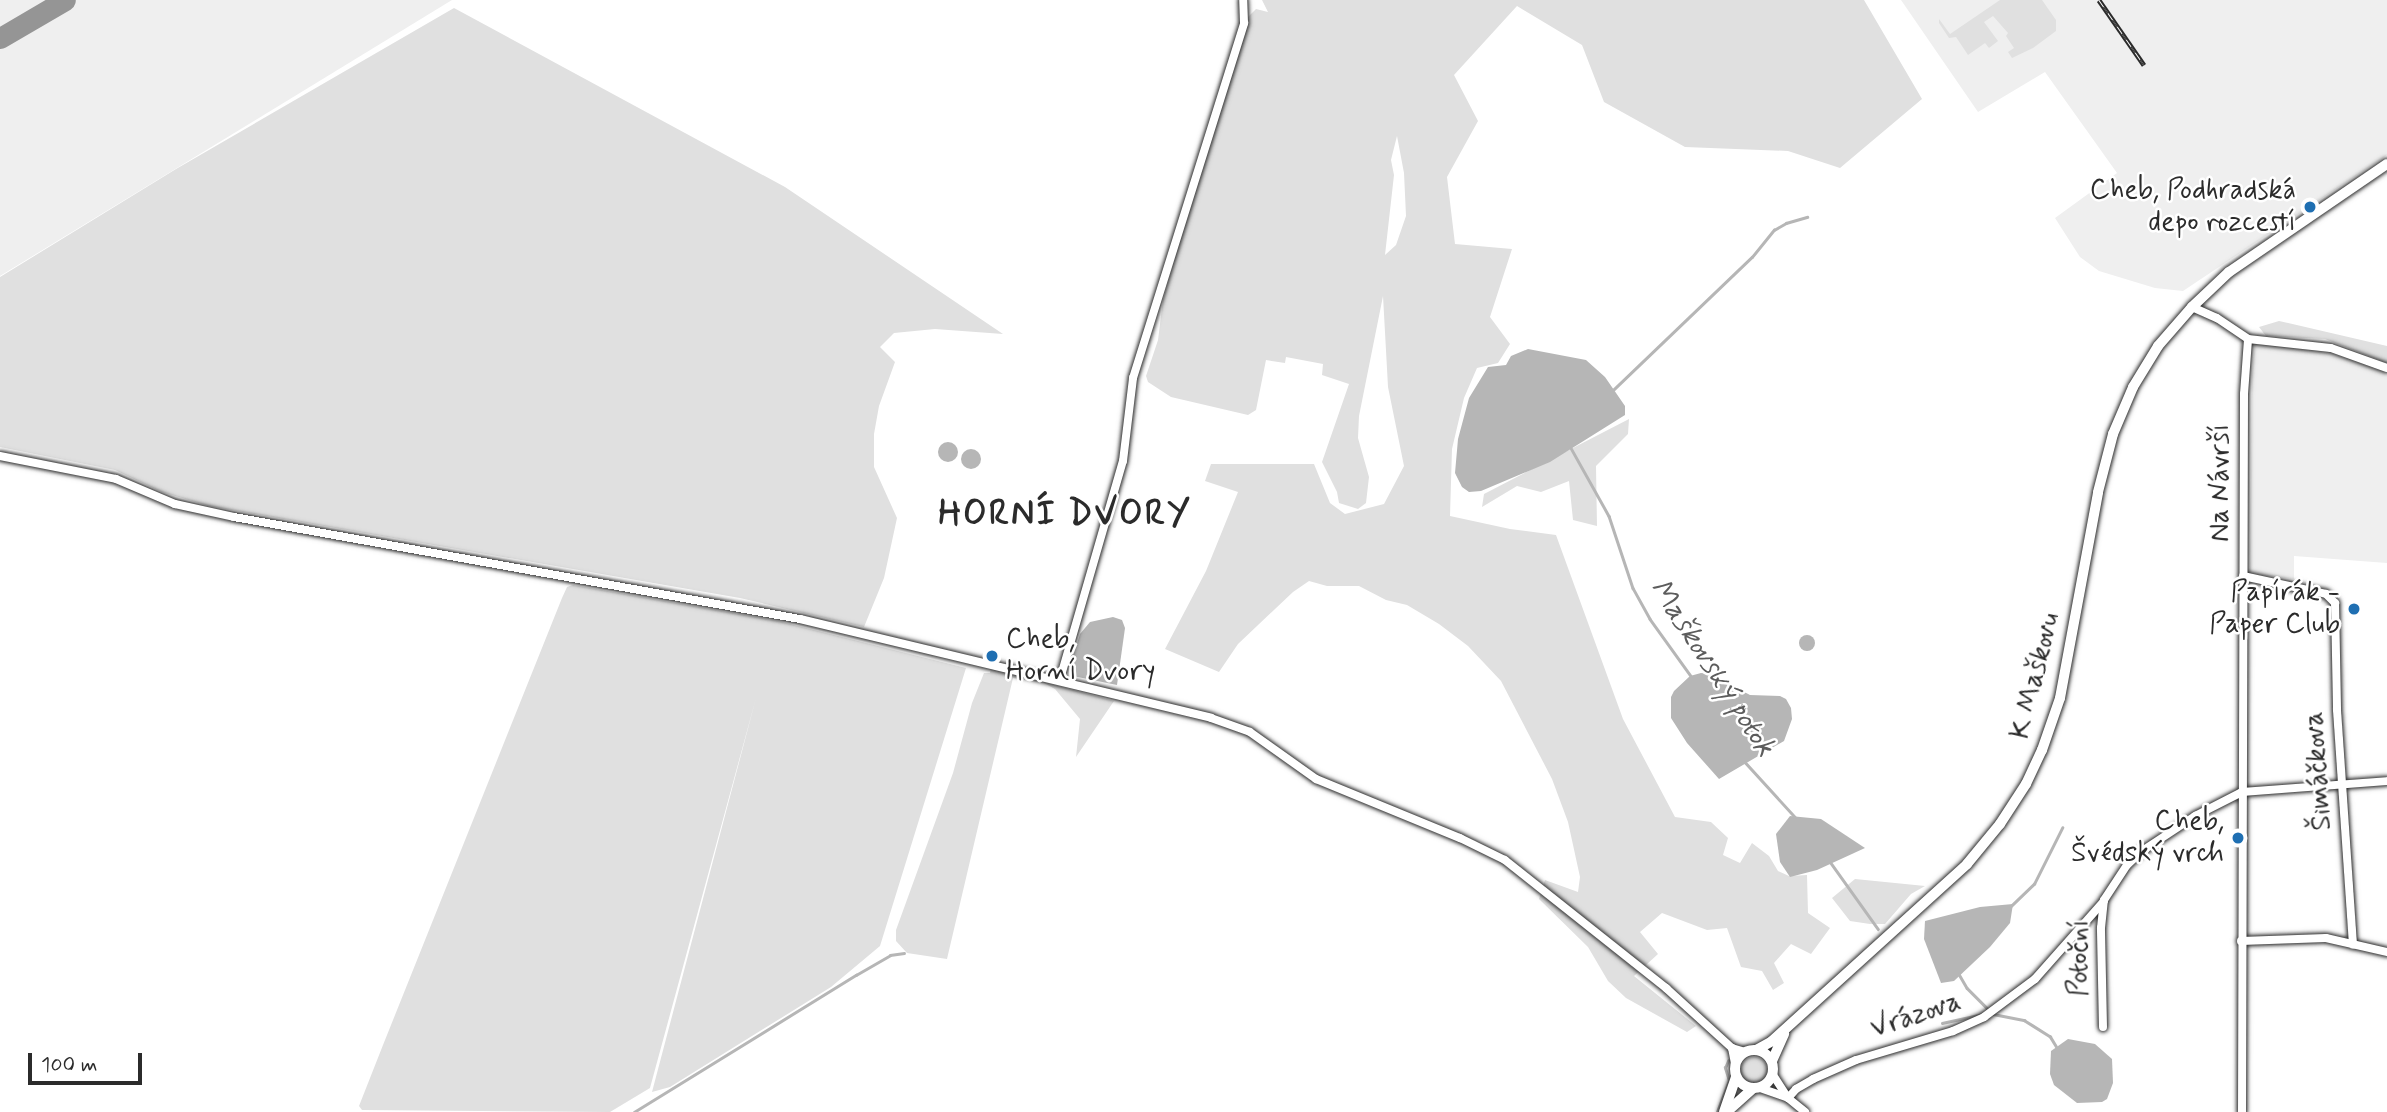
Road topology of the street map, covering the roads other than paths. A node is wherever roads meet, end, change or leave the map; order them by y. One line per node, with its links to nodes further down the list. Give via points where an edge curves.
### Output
1 (1243, 0): 8 (street, via 1244,23 1133,378 1123,461)
2 (2387, 164): 3 (main road, K Maškovu, via 2247,259)
3 (2192, 307): 4 (street); 16 (main road, K Maškovu, via 2145,366 2113,434 2060,698 2026,784 1967,864)
4 (2248, 339): 5 (street, via 2331,348); 7 (street, Na Návrší)
5 (2387, 368)
6 (0, 456): 8 (street, via 116,479 175,504 234,517 800,619)
7 (2243, 576): 10 (street, Šimáčkova, via 2332,597 2335,603); 11 (street, Na Návrší)
8 (1060, 679): 18 (street, via 1211,718 1250,733 1316,779 1505,860 1666,988)
9 (2387, 781): 10 (street)
10 (2342, 785): 11 (street); 14 (street, Šimáčkova)
11 (2242, 792): 12 (street, Potoční, via 2142,851 2127,864); 13 (street, Na Návrší)
12 (2104, 900): 17 (street, Potoční); 25 (street, Vrázova, via 2035,979 1984,1017 1856,1060 1813,1079)
13 (2241, 941): 14 (street, via 2326,938); 28 (street, Na Návrší)
14 (2353, 944): 15 (street)
15 (2387, 952)
16 (1790, 1025): 19 (main road, K Maškovu); 20 (main road)
17 (2103, 1027)
18 (1731, 1048): 19 (street); 21 (street)
19 (1751, 1051): 20 (main road, via 1766,1054); 21 (main road)
20 (1772, 1061): 22 (main road)
21 (1735, 1064): 23 (main road)
22 (1773, 1075): 24 (main road); 25 (street)
23 (1737, 1078): 24 (main road); 26 (main road)
24 (1756, 1088): 25 (street); 26 (main road)
25 (1788, 1098): 27 (street)
26 (1726, 1112)
27 (1805, 1112)
28 (2242, 1112)

